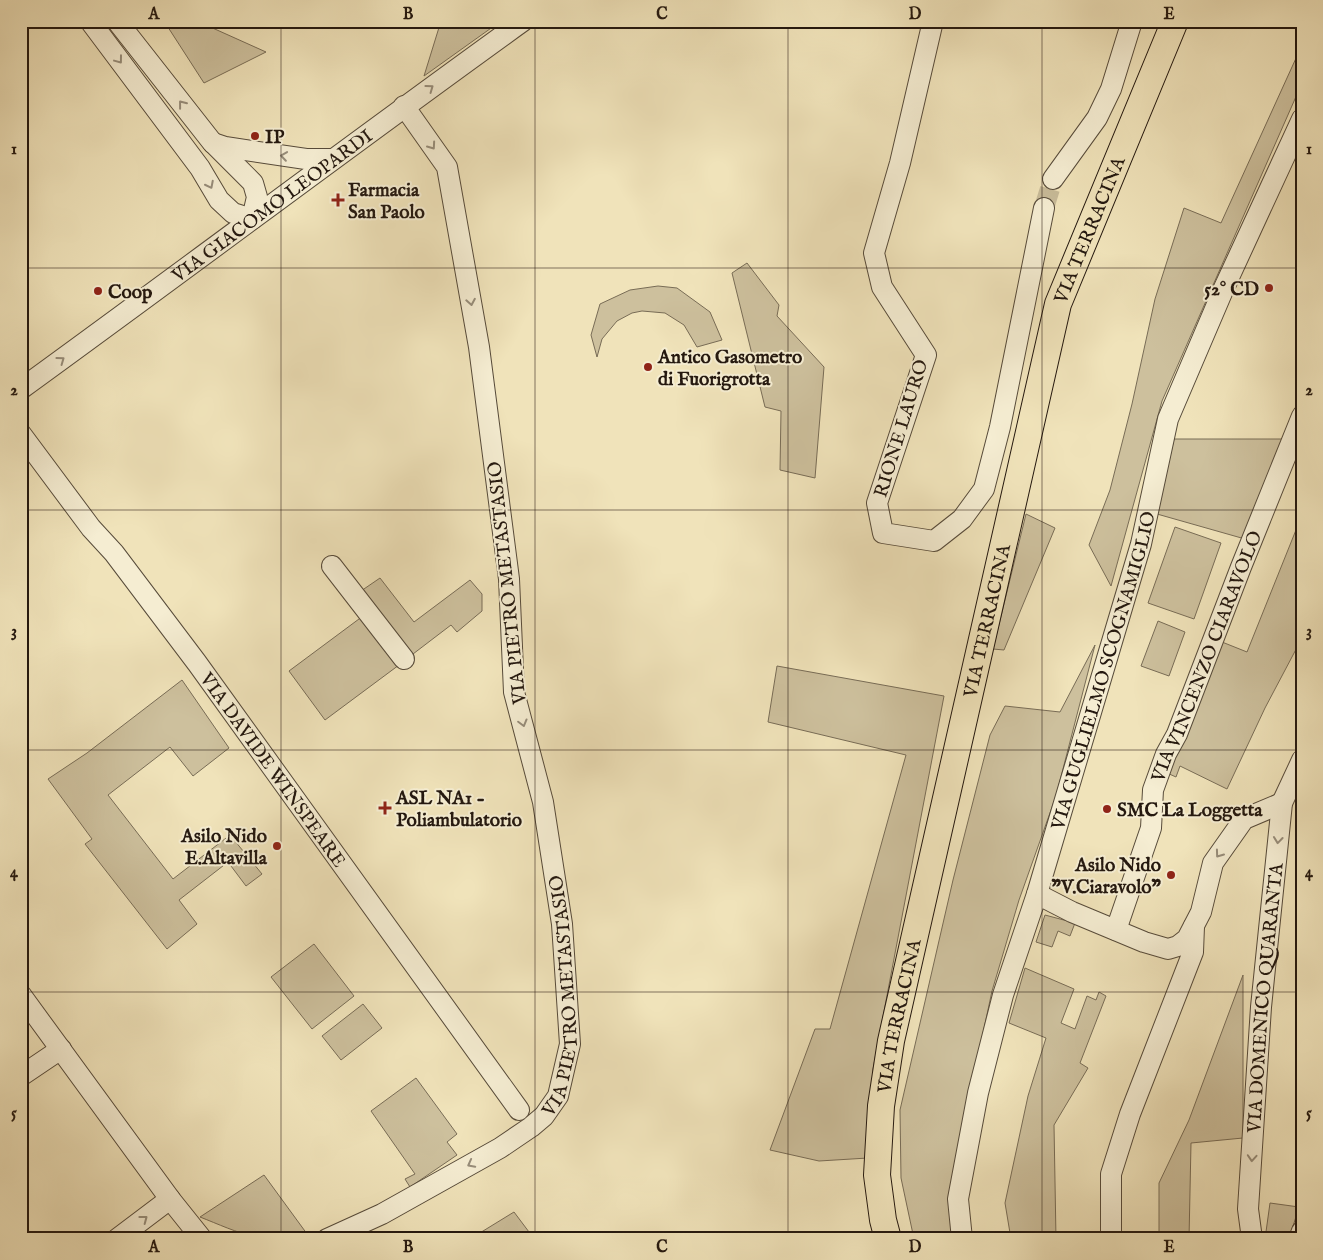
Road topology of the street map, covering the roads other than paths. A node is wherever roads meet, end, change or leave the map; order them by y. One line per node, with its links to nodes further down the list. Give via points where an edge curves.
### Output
1 (90, 21): 13 (street, one-way to 13, via 200,168 222,205 233,213)
2 (118, 21): 9 (street, one-way to 2)
3 (523, 21): 7 (street, VIA GIACOMO LEOPARDI, one-way to 3)
4 (933, 21): 12 (street, RIONE LAURO, via 900,163 874,253 882,287 926,355 877,502 883,533 934,541 962,519 984,489 1000,427)
5 (1132, 21): 11 (street, via 1098,118)
6 (1175, 21): 33 (main road, VIA TERRACINA, via 1058,304 891,1041 881,1106 876,1175)
7 (404, 106): 10 (street, VIA GIACOMO LEOPARDI); 32 (street, VIA PIETRO METASTASIO, one-way to 32, via 447,167 479,347 509,579 514,692 543,802 562,924 570,1044 558,1096 544,1116 531,1127 500,1148 382,1214)
8 (1302, 119): 21 (street, VIA GUGLIELMO SCOGNAMIGLIO, via 1168,419 1141,544)
9 (212, 142): 10 (street, one-way to 9, via 306,159 225,147); 13 (street, via 253,183 257,197)
10 (333, 159): 13 (street, VIA GIACOMO LEOPARDI)
11 (1054, 179)
12 (1044, 208)
13 (252, 219): 14 (street, VIA GIACOMO LEOPARDI, one-way to 13)
14 (21, 389)
15 (1302, 416): 23 (street, VIA VINCENZO CIARAVOLO, via 1177,734 1166,754 1153,790 1151,828)
16 (21, 434): 27 (street, VIA DAVIDE WINSPEARE, via 90,528 114,553 197,663)
17 (332, 566): 18 (street)
18 (404, 658)
19 (1302, 760): 20 (street, VIA DOMENICO QUARANTA)
20 (1282, 803): 22 (street, one-way to 22, via 1244,820 1213,863 1201,912); 36 (street, VIA DOMENICO QUARANTA, one-way to 36, via 1260,1007 1248,1209)
21 (1037, 894): 23 (street); 34 (street, VIA GUGLIELMO SCOGNAMIGLIO, via 1003,995 978,1093 958,1199)
22 (1194, 926): 23 (street, via 1186,939 1168,949); 35 (street, via 1193,952 1130,1114 1112,1174)
23 (1116, 930)
24 (21, 994): 25 (street)
25 (61, 1049): 26 (street); 28 (street)
26 (21, 1076)
27 (519, 1110)
28 (170, 1199): 30 (street, one-way to 28); 31 (street)
29 (1302, 1230): 37 (street)
30 (117, 1239)
31 (202, 1239)
32 (327, 1239)
33 (888, 1239)
34 (962, 1239)
35 (1111, 1239)
36 (1252, 1239)
37 (1299, 1239)

